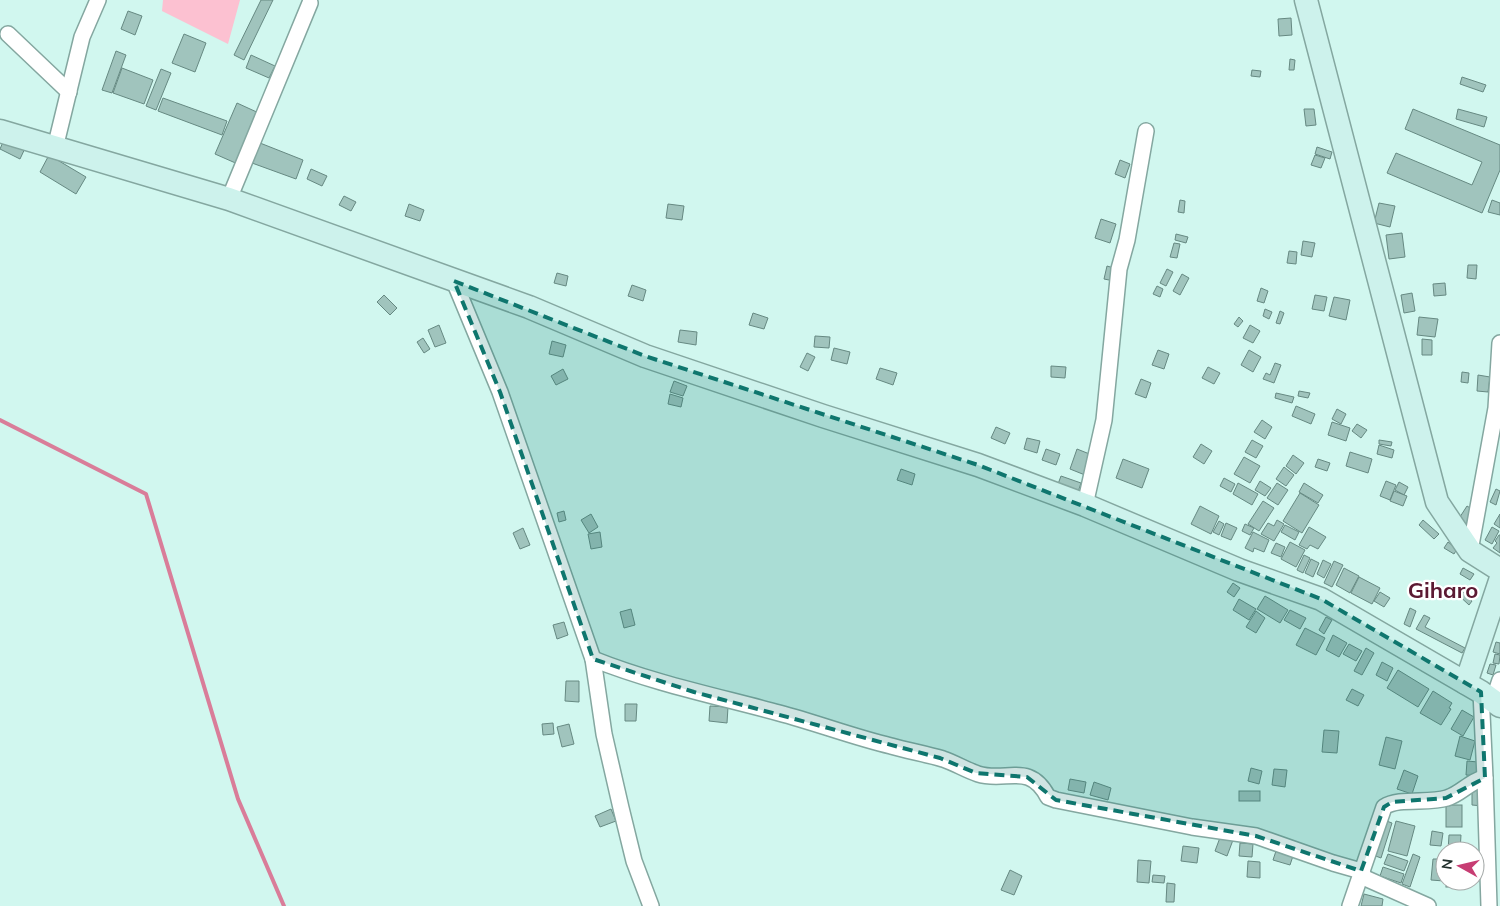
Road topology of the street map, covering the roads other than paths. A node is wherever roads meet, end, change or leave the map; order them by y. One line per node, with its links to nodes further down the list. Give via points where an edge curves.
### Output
1 (98, 0): 5 (street, via 82,37)
2 (1306, 0): 13 (main road, via 1437,502)
3 (310, 3): 9 (street)
4 (8, 34): 5 (street)
5 (69, 92): 8 (street)
6 (1146, 130): 12 (street, via 1119,269 1104,420)
7 (0, 131): 8 (main road)
8 (55, 148): 9 (main road)
9 (229, 199): 10 (main road)
10 (454, 281): 12 (main road, via 529,307 645,356 969,462); 16 (street, via 500,392)
11 (1500, 343): 13 (street, via 1496,408)
12 (1085, 505): 18 (main road, via 1239,570 1321,599)
13 (1470, 551): 14 (main road)
14 (1500, 570)
15 (1500, 582): 18 (main road)
16 (593, 659): 20 (street, via 694,692 940,758 976,773 1027,777 1043,788 1048,797 1056,800 1256,836); 21 (street, via 604,734 620,808 634,861)
17 (1500, 680): 18 (street)
18 (1485, 696): 19 (street)
19 (1486, 778): 20 (street, via 1446,798 1392,802 1384,807); 24 (street)
20 (1361, 871): 22 (street); 23 (street, via 1365,878)
21 (651, 906)
22 (1350, 906)
23 (1428, 906)
24 (1489, 906)

